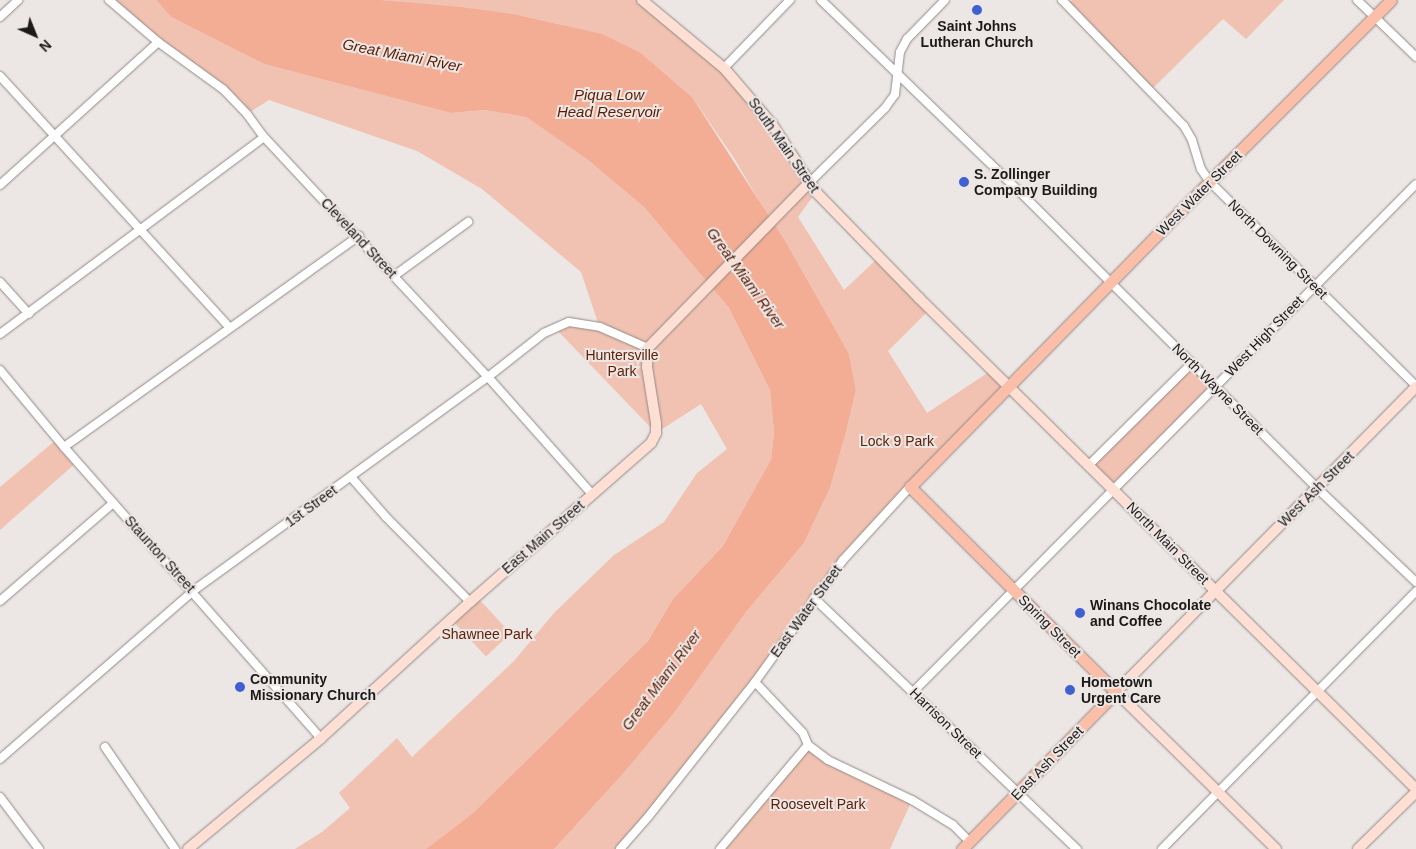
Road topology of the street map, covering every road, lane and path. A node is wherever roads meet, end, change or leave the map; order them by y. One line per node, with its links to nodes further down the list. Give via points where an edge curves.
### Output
1 (18, 0): 11 (street)
2 (109, 0): 12 (street, Cleveland Street)
3 (642, 0): 14 (street, South Main Street)
4 (790, 0): 14 (street)
5 (821, 0): 15 (street, North Wayne Street)
6 (945, 0): 15 (street, via 907,39 900,52)
7 (1062, 0): 19 (street, North Downing Street, via 1184,126)
8 (1358, 0): 10 (street)
9 (1390, 0): 10 (main road, West Water Street)
10 (1374, 16): 13 (street); 19 (main road, West Water Street)
11 (0, 17)
12 (158, 42): 17 (street); 18 (street, Cleveland Street, via 223,89)
13 (1416, 57)
14 (724, 68): 20 (street, South Main Street, via 772,124)
15 (898, 75): 20 (street, via 895,94 885,108); 28 (street, North Wayne Street)
16 (0, 76): 17 (street)
17 (54, 136): 22 (street); 24 (street)
18 (264, 137): 24 (street); 25 (street, Cleveland Street)
19 (1209, 181): 28 (main road, West Water Street); 29 (street, North Downing Street)
20 (810, 182): 30 (street, South Main Street); 34 (street)
21 (1416, 184): 29 (street, West High Street)
22 (0, 185)
23 (468, 222): 26 (street)
24 (140, 230): 31 (street); 32 (street)
25 (359, 236): 26 (street, Cleveland Street); 32 (street)
26 (394, 276): 37 (street, Cleveland Street)
27 (0, 282): 31 (street)
28 (1110, 282): 35 (street, North Wayne Street); 38 (main road, West Water Street)
29 (1314, 285): 39 (street, North Downing Street); 40 (street, West High Street)
30 (919, 298): 38 (street, North Main Street)
31 (29, 314): 33 (street)
32 (229, 327): 41 (street)
33 (0, 334)
34 (648, 348): 37 (street, 1st Street, via 600,326 569,322 544,333); 47 (street, East Main Street, via 647,367 656,433 651,443)
35 (1192, 363): 40 (street, North Wayne Street); 42 (street)
36 (0, 370): 41 (street, Staunton Street)
37 (488, 377): 43 (street, 1st Street); 47 (street, Cleveland Street)
38 (1008, 386): 42 (street, North Main Street); 44 (main road, East Water Street)
39 (1416, 386): 45 (street, West Ash Street)
40 (1216, 387): 45 (street, North Wayne Street); 46 (street, West High Street)
41 (64, 447): 48 (street, Staunton Street)
42 (1089, 465): 46 (street, North Main Street)
43 (351, 477): 51 (street, 1st Street); 56 (street)
44 (910, 487): 50 (main road, Spring Street); 54 (street, East Water Street, via 843,560)
45 (1317, 488): 49 (street, North Wayne Street); 52 (street, West Ash Street)
46 (1115, 490): 50 (street, West High Street); 52 (street, North Main Street)
47 (592, 494): 56 (street, East Main Street)
48 (113, 503): 51 (street, Staunton Street); 55 (street)
49 (1416, 582)
50 (1014, 590): 58 (street, West High Street); 60 (main road, Spring Street)
51 (193, 591): 61 (street, Staunton Street); 64 (street, 1st Street)
52 (1215, 591): 59 (street, North Main Street); 60 (street, East Ash Street)
53 (1416, 591): 59 (street)
54 (814, 598): 57 (street, East Water Street); 58 (street, Harrison Street)
55 (0, 601)
56 (470, 602): 61 (street, East Main Street)
57 (755, 682): 62 (street, via 803,733); 73 (street, East Water Street)
58 (914, 691): 67 (street, Harrison Street)
59 (1317, 691): 65 (street, North Main Street); 66 (street)
60 (1116, 692): 66 (street, Spring Street); 67 (main road, East Ash Street)
61 (321, 738): 72 (street, East Main Street)
62 (808, 745): 69 (street, via 828,760 912,800 953,825); 74 (street)
63 (105, 747): 71 (street)
64 (0, 759)
65 (1416, 791): 78 (street)
66 (1218, 792): 76 (street); 77 (street, Spring Street)
67 (1018, 794): 69 (main road, East Ash Street); 75 (street, Harrison Street)
68 (0, 796): 70 (street)
69 (966, 845)
70 (39, 849)
71 (175, 849)
72 (188, 849)
73 (620, 849)
74 (720, 849)
75 (1077, 849)
76 (1162, 849)
77 (1276, 849)
78 (1358, 849)

